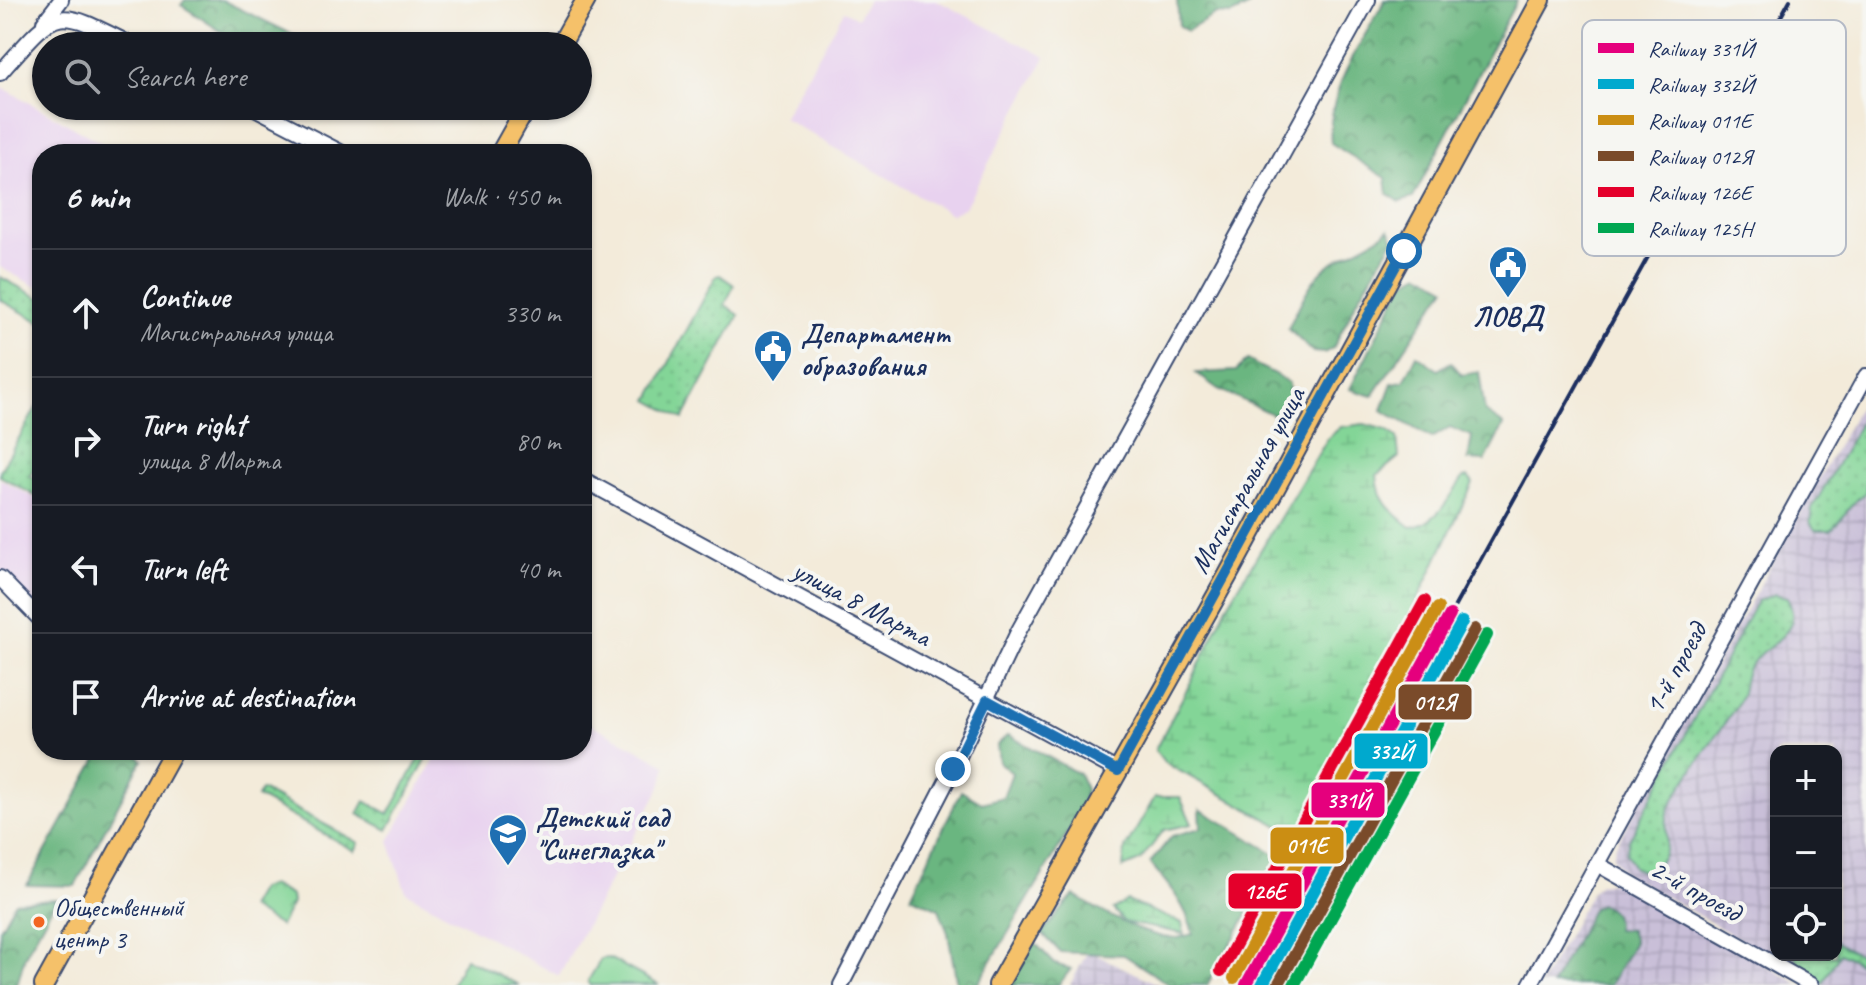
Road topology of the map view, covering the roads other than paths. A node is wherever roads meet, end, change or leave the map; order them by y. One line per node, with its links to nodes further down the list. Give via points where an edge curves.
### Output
1 (61, 0): 5 (street)
2 (586, 0): 8 (main road)
3 (1368, 0): 19 (street, via 1018,632)
4 (1541, 0): 21 (main road, Магистральная улица)
5 (41, 27): 6 (street); 7 (street, via 69,17)
6 (37, 32)
7 (106, 32)
8 (568, 32)
9 (32, 37): 10 (street)
10 (0, 73)
11 (278, 120): 13 (street)
12 (519, 120): 14 (main road)
13 (325, 144)
14 (506, 144)
15 (1866, 376): 22 (street, 1-й проезд)
16 (592, 484): 19 (street, улица 8 Марта)
17 (0, 578): 18 (street)
18 (32, 611)
19 (987, 700): 21 (street, улица 8 Марта); 24 (street)
20 (168, 760): 23 (main road)
21 (1118, 771): 25 (main road, Магистральная улица)
22 (1597, 864): 26 (street, 1-й проезд); 27 (street, 2-й проезд)
23 (44, 985)
24 (841, 985)
25 (998, 985)
26 (1530, 985)
27 (1811, 985)

